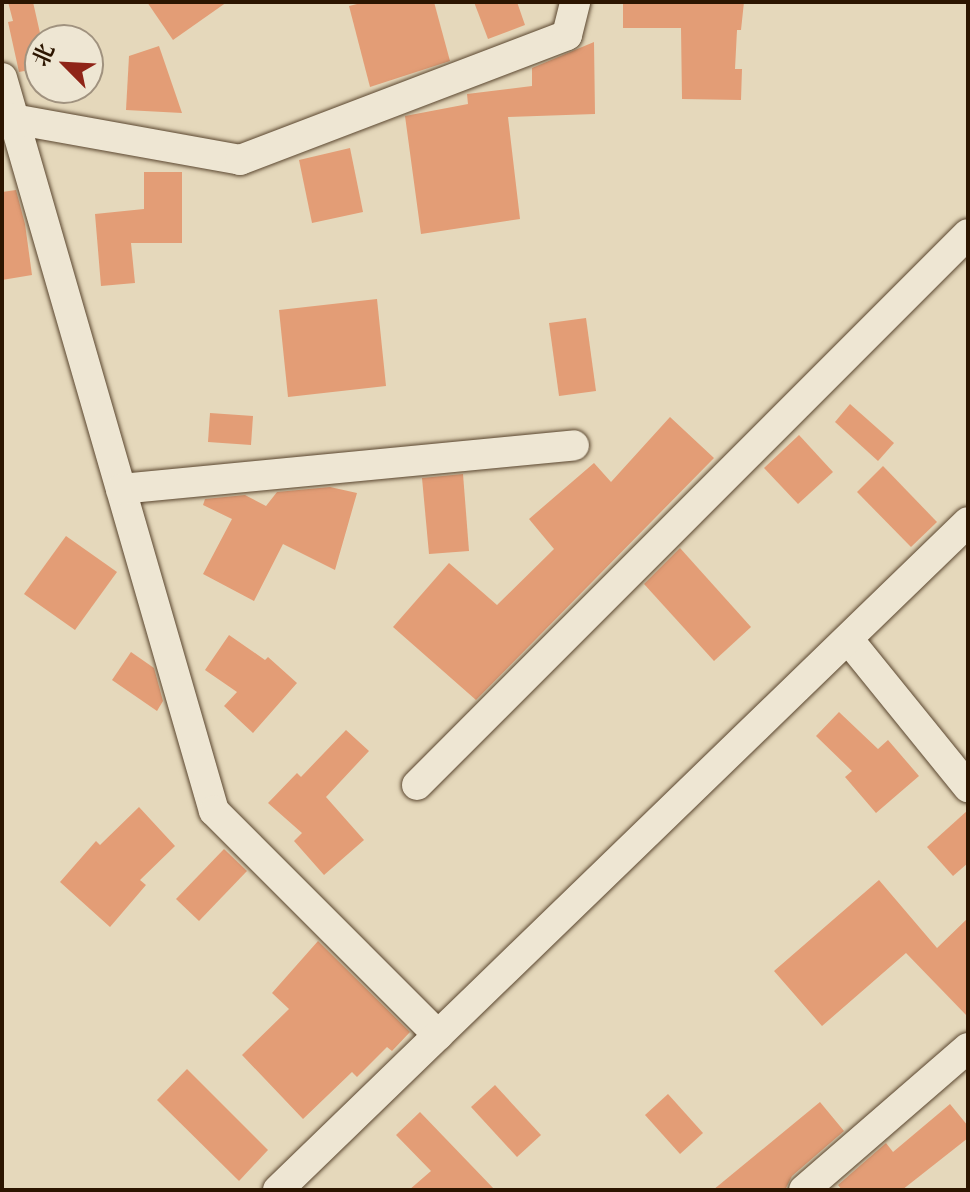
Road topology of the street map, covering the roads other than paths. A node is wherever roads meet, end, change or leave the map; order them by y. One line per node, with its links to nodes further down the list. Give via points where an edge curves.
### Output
1 (575, 2): 3 (street, via 567,35 240,160)
2 (2, 78): 3 (street)
3 (8, 118): 6 (street)
4 (968, 234): 9 (street)
5 (574, 445): 6 (street)
6 (121, 489): 11 (street, via 214,811)
7 (968, 522): 8 (street)
8 (848, 639): 10 (street); 11 (street)
9 (417, 785)
10 (968, 787)
11 (438, 1035): 13 (street)
12 (968, 1048): 14 (street)
13 (278, 1190)
14 (804, 1190)

